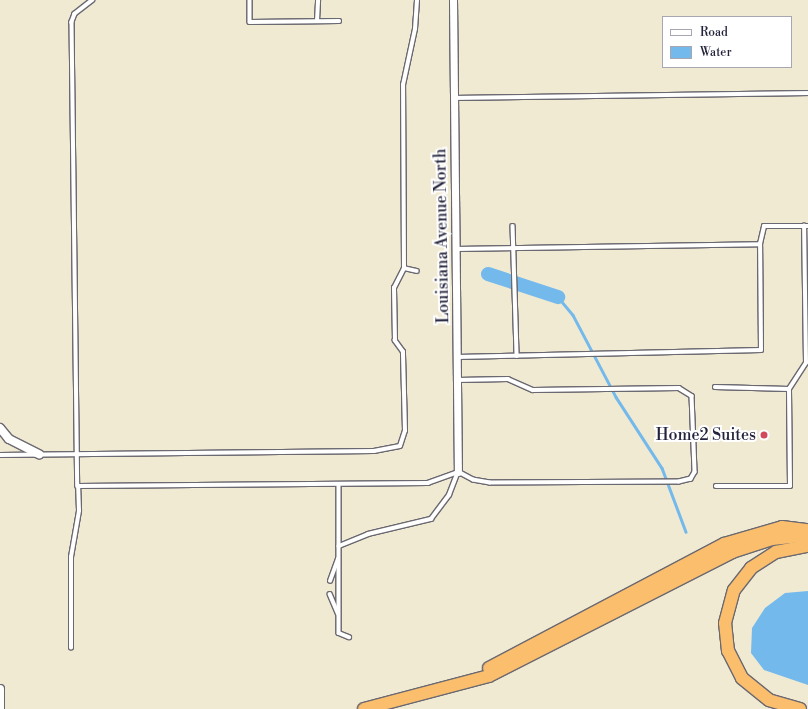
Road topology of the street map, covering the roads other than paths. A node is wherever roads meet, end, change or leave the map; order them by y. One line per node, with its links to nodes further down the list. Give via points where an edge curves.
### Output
1 (93, 0): 23 (lane, via 75,14 72,22)
2 (250, 0): 6 (lane, via 250,22)
3 (318, 0): 6 (lane)
4 (417, 0): 15 (lane, via 414,33 403,81)
5 (453, 0): 9 (street, Louisiana Avenue North)
6 (317, 21): 7 (lane)
7 (339, 21)
8 (808, 93): 9 (lane)
9 (454, 98): 14 (street, Louisiana Avenue North)
10 (513, 226): 13 (lane)
11 (806, 226): 12 (lane, via 764,226); 21 (lane, via 806,363)
12 (760, 244): 13 (lane); 17 (lane, via 761,350)
13 (514, 247): 14 (lane); 17 (lane)
14 (456, 249): 18 (street, Louisiana Avenue North)
15 (404, 268): 16 (lane); 23 (lane, via 394,288 395,342 403,352 405,431 400,446 374,451)
16 (417, 271)
17 (516, 356): 18 (lane)
18 (457, 357): 19 (street, Louisiana Avenue North)
19 (457, 380): 26 (street, Louisiana Avenue North); 26 (lane, via 508,380 533,390 679,388 692,396 695,472 691,478 679,482 498,483 473,480)
20 (715, 387): 21 (lane)
21 (789, 389): 29 (lane, via 790,486)
22 (0, 428): 24 (street, via 9,439)
23 (78, 453): 24 (lane); 28 (lane)
24 (38, 454): 25 (lane)
25 (0, 455)
26 (458, 472): 27 (lane, via 428,483); 32 (lane, via 449,495 431,519 368,534)
27 (339, 484): 28 (lane); 32 (lane)
28 (78, 486): 39 (lane, via 79,511 71,557)
29 (716, 486)
30 (808, 530): 40 (highway, via 782,527 724,544)
31 (808, 535): 40 (highway, via 772,539 732,552 518,664)
32 (338, 546): 34 (lane)
33 (808, 546): 45 (highway, via 776,552 751,568 734,590 725,623 728,651 742,678 770,700)
34 (339, 558): 35 (lane); 37 (lane)
35 (330, 581)
36 (330, 594): 37 (lane)
37 (339, 614): 38 (lane, via 339,633)
38 (349, 637)
39 (71, 648)
40 (443, 689): 44 (highway)
41 (0, 690): 42 (street)
42 (0, 697): 43 (street)
43 (0, 709)
44 (364, 709)
45 (800, 709)

